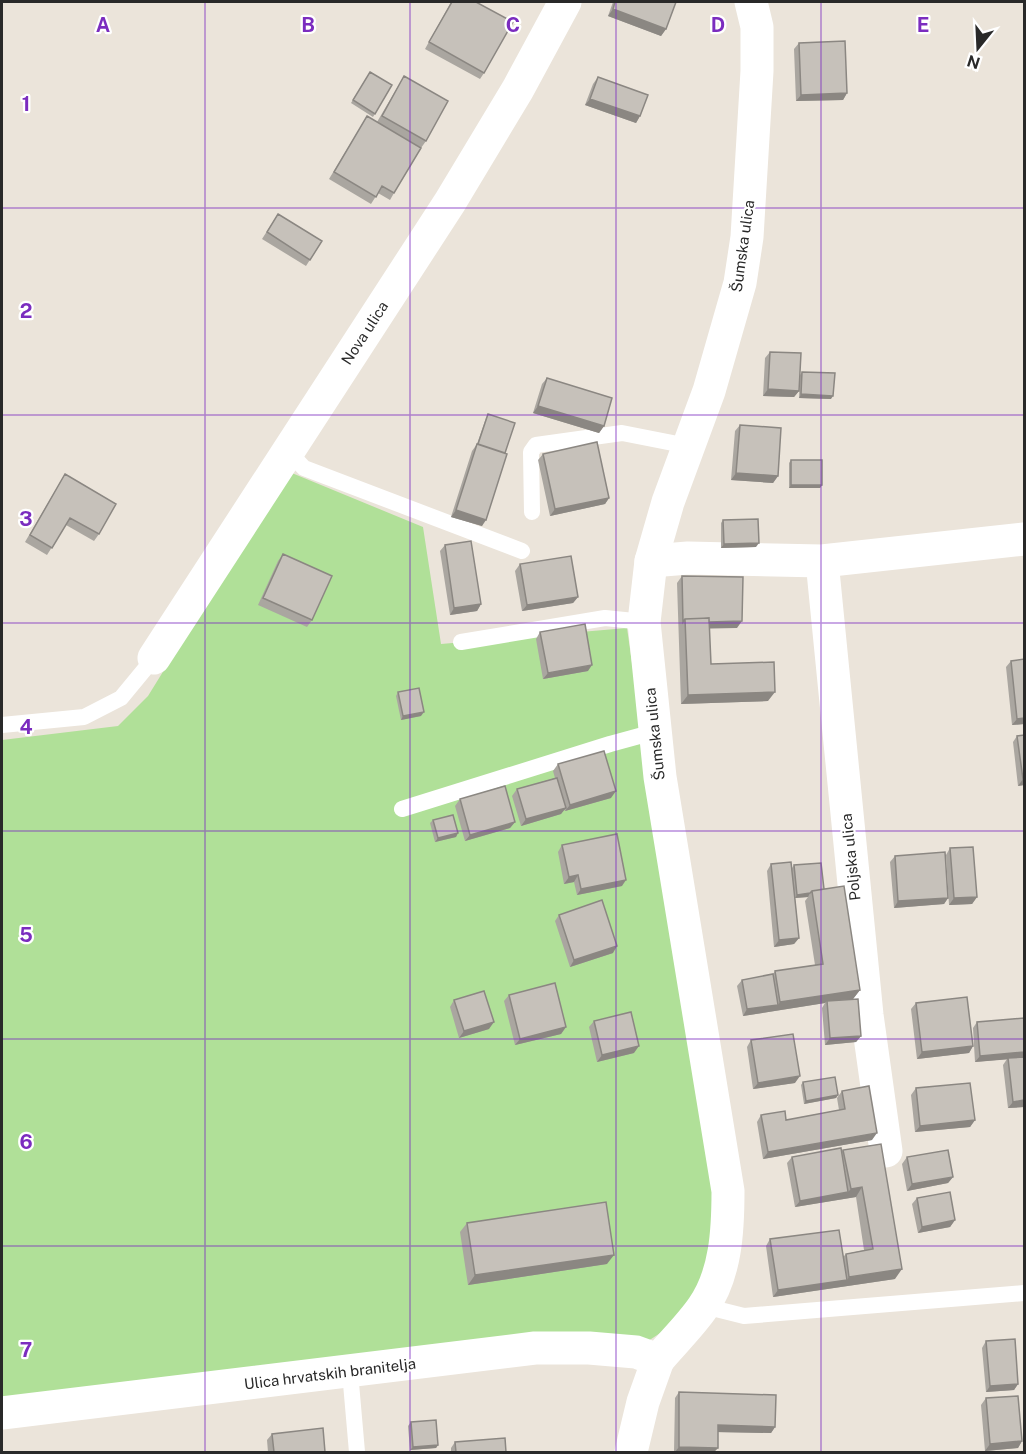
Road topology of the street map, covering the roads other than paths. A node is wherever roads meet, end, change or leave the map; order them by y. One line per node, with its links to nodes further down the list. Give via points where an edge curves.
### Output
1 (565, 2): 4 (street, Nova ulica, via 450,202)
2 (751, 2): 3 (street, Šumska ulica, via 757,27 757,71 747,237 740,284 725,339)
3 (688, 446): 5 (lane, via 622,434 536,445 531,452); 8 (street, Šumska ulica)
4 (288, 451): 7 (lane, via 304,468); 12 (street, Nova ulica)
5 (532, 512)
6 (1024, 539): 9 (street)
7 (522, 551)
8 (651, 561): 9 (street); 10 (street, Šumska ulica)
9 (822, 561): 16 (street, Poljska ulica, via 867,1015)
10 (644, 621): 11 (lane, via 605,618); 14 (street, Šumska ulica)
11 (461, 642)
12 (154, 658): 13 (lane, via 121,698 84,717)
13 (2, 725)
14 (654, 732): 15 (lane); 18 (street, Šumska ulica, via 729,1191 720,1271)
15 (402, 809)
16 (886, 1151)
17 (1024, 1293): 18 (lane, via 744,1316)
18 (704, 1306): 19 (street, Šumska ulica)
19 (658, 1360): 20 (street, Ulica hrvatskih branitelja, via 636,1352 535,1348); 23 (street, Šumska ulica)
20 (350, 1372): 21 (street, Ulica hrvatskih branitelja); 22 (lane)
21 (2, 1413)
22 (357, 1452)
23 (631, 1452)

